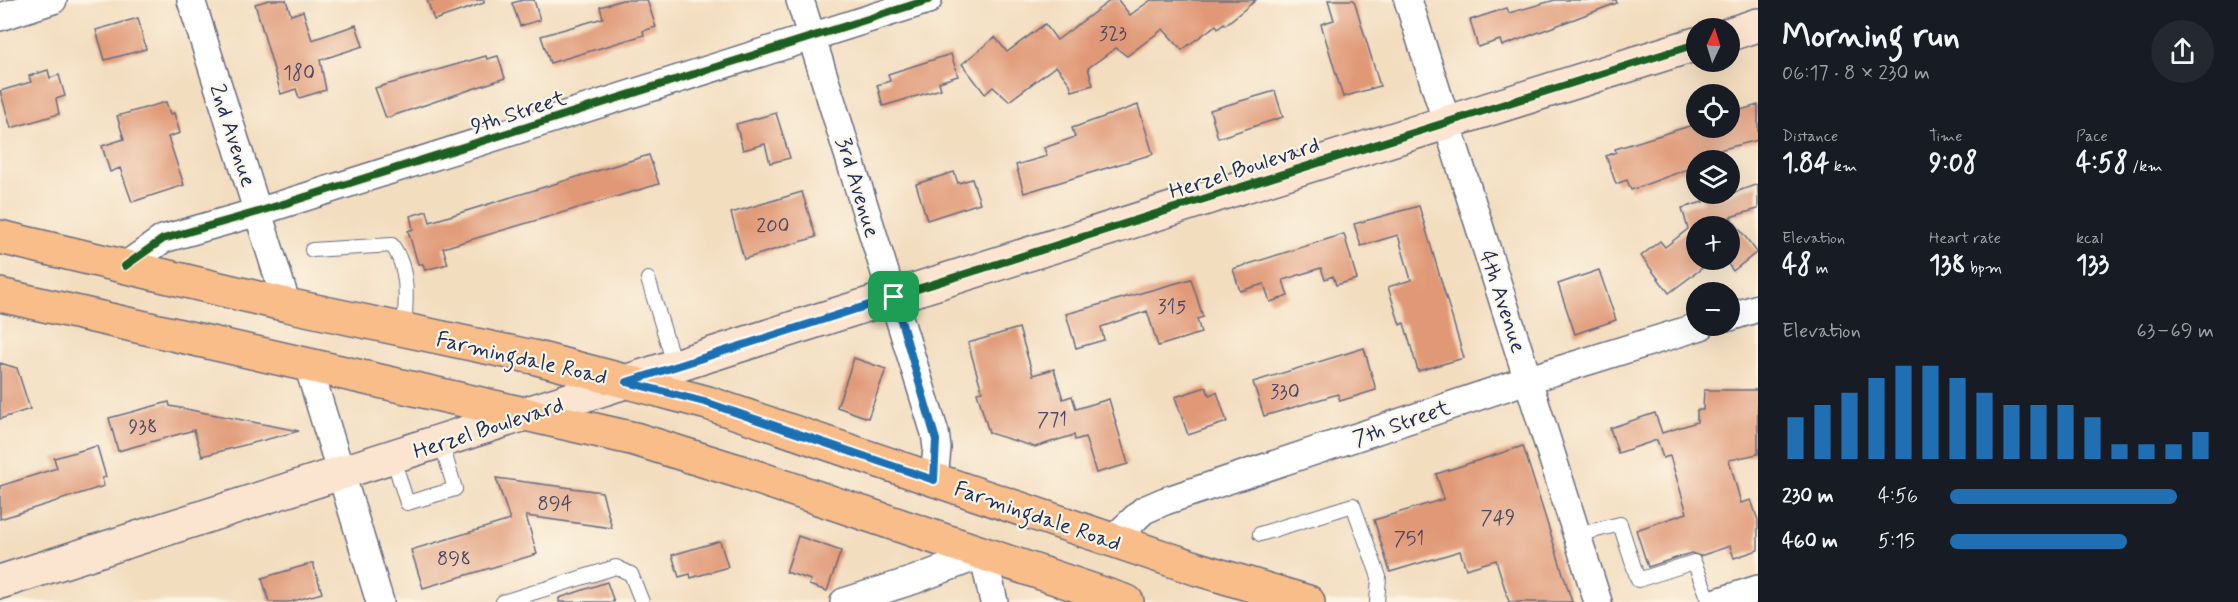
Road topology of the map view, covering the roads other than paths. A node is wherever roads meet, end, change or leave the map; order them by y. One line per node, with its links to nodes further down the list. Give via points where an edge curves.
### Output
1 (53, 0): 6 (street)
2 (191, 0): 12 (street, 2nd Avenue)
3 (800, 0): 9 (street, 3rd Avenue)
4 (928, 0): 9 (street, 9th Street)
5 (1408, 0): 11 (street, 4th Avenue)
6 (0, 17)
7 (1758, 25): 8 (street)
8 (1740, 31)
9 (812, 37): 12 (street, 9th Street); 18 (street, 3rd Avenue)
10 (1686, 47): 11 (street, Herzel Boulevard)
11 (1446, 122): 18 (street, Herzel Boulevard); 26 (street, 4th Avenue)
12 (258, 212): 15 (street, 9th Street, via 163,239); 19 (street, 2nd Avenue)
13 (0, 237): 15 (main road, Farmingdale Road)
14 (312, 250): 22 (lane, via 392,245 407,288)
15 (125, 266): 19 (main road, Farmingdale Road)
16 (648, 279): 25 (lane)
17 (0, 295): 24 (main road)
18 (894, 297): 25 (street, Herzel Boulevard); 32 (street, 3rd Avenue, via 936,440)
19 (287, 304): 22 (main road, Farmingdale Road)
20 (1758, 308): 21 (street)
21 (1740, 314)
22 (404, 330): 27 (main road, Farmingdale Road, via 533,357)
23 (1686, 331): 26 (street, 7th Street)
24 (308, 365): 28 (main road); 31 (street)
25 (675, 367): 27 (street, Herzel Boulevard)
26 (1530, 379): 34 (street, 4th Avenue); 35 (street, 7th Street, via 1165,501 1144,510)
27 (627, 382): 28 (street, Herzel Boulevard); 32 (main road, Farmingdale Road, via 708,403)
28 (527, 414): 29 (street, Herzel Boulevard); 36 (main road, via 696,457)
29 (441, 442): 30 (street, Herzel Boulevard); 30 (lane, via 455,489 407,503)
30 (393, 458): 31 (street, Herzel Boulevard)
31 (339, 475): 37 (street, Herzel Boulevard); 39 (street)
32 (934, 480): 35 (main road, Farmingdale Road)
33 (1260, 534): 46 (lane, via 1353,505 1378,577)
34 (1577, 535): 47 (street, 4th Avenue); 48 (lane, via 1620,524 1638,580 1694,562)
35 (1112, 540): 45 (main road, Farmingdale Road)
36 (983, 554): 42 (street); 43 (street); 44 (main road)
37 (0, 582)
38 (1758, 589): 49 (street)
39 (380, 602)
40 (503, 602): 41 (lane, via 616,567 631,574)
41 (642, 602)
42 (844, 602)
43 (994, 602)
44 (1127, 602)
45 (1308, 602)
46 (1377, 602)
47 (1598, 602)
48 (1710, 602)
49 (1717, 602)

